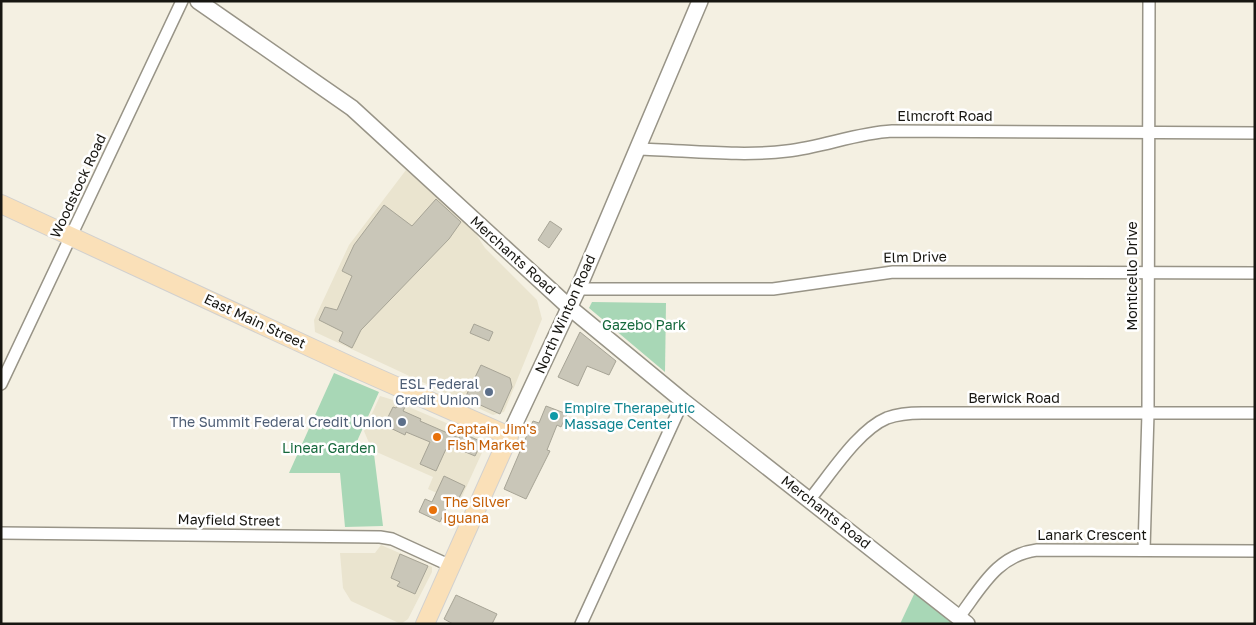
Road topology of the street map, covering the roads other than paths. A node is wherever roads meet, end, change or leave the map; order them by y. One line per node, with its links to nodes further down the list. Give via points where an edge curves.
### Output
1 (182, 1): 9 (street, Woodstock Road)
2 (198, 1): 13 (street, Merchants Road, via 352,108)
3 (700, 1): 7 (street, North Winton Road)
4 (1149, 1): 5 (street, Monticello Drive)
5 (1148, 132): 6 (street, Elmcroft Road); 7 (street, Elmcroft Road, via 892,131 770,153); 10 (street, Monticello Drive)
6 (1255, 133)
7 (637, 148): 12 (street, North Winton Road)
8 (1, 204): 9 (main road, East Main Street)
9 (71, 236): 14 (street, Woodstock Road); 18 (main road, East Main Street)
10 (1147, 273): 11 (street, Elm Drive); 12 (street, Elm Drive, via 893,272 773,289); 16 (street, Monticello Drive)
11 (1255, 274)
12 (578, 289): 13 (street, North Winton Road)
13 (570, 307): 15 (street, Merchants Road); 18 (street, North Winton Road)
14 (1, 384)
15 (683, 401): 19 (street, Merchants Road); 26 (street)
16 (1148, 413): 17 (street, Berwick Road); 19 (street, Berwick Road, via 898,415 878,423 865,433); 21 (street, Monticello Drive)
17 (1255, 413)
18 (509, 436): 23 (main road, North Winton Road)
19 (810, 500): 24 (street, Merchants Road)
20 (1, 533): 23 (street, Mayfield Street, via 380,537 392,539)
21 (1144, 550): 22 (street, Lanark Crescent); 24 (street, Lanark Crescent, via 1037,550 1018,553 995,571)
22 (1255, 551)
23 (451, 566): 25 (main road, North Winton Road)
24 (963, 620)
25 (425, 624)
26 (581, 624)

